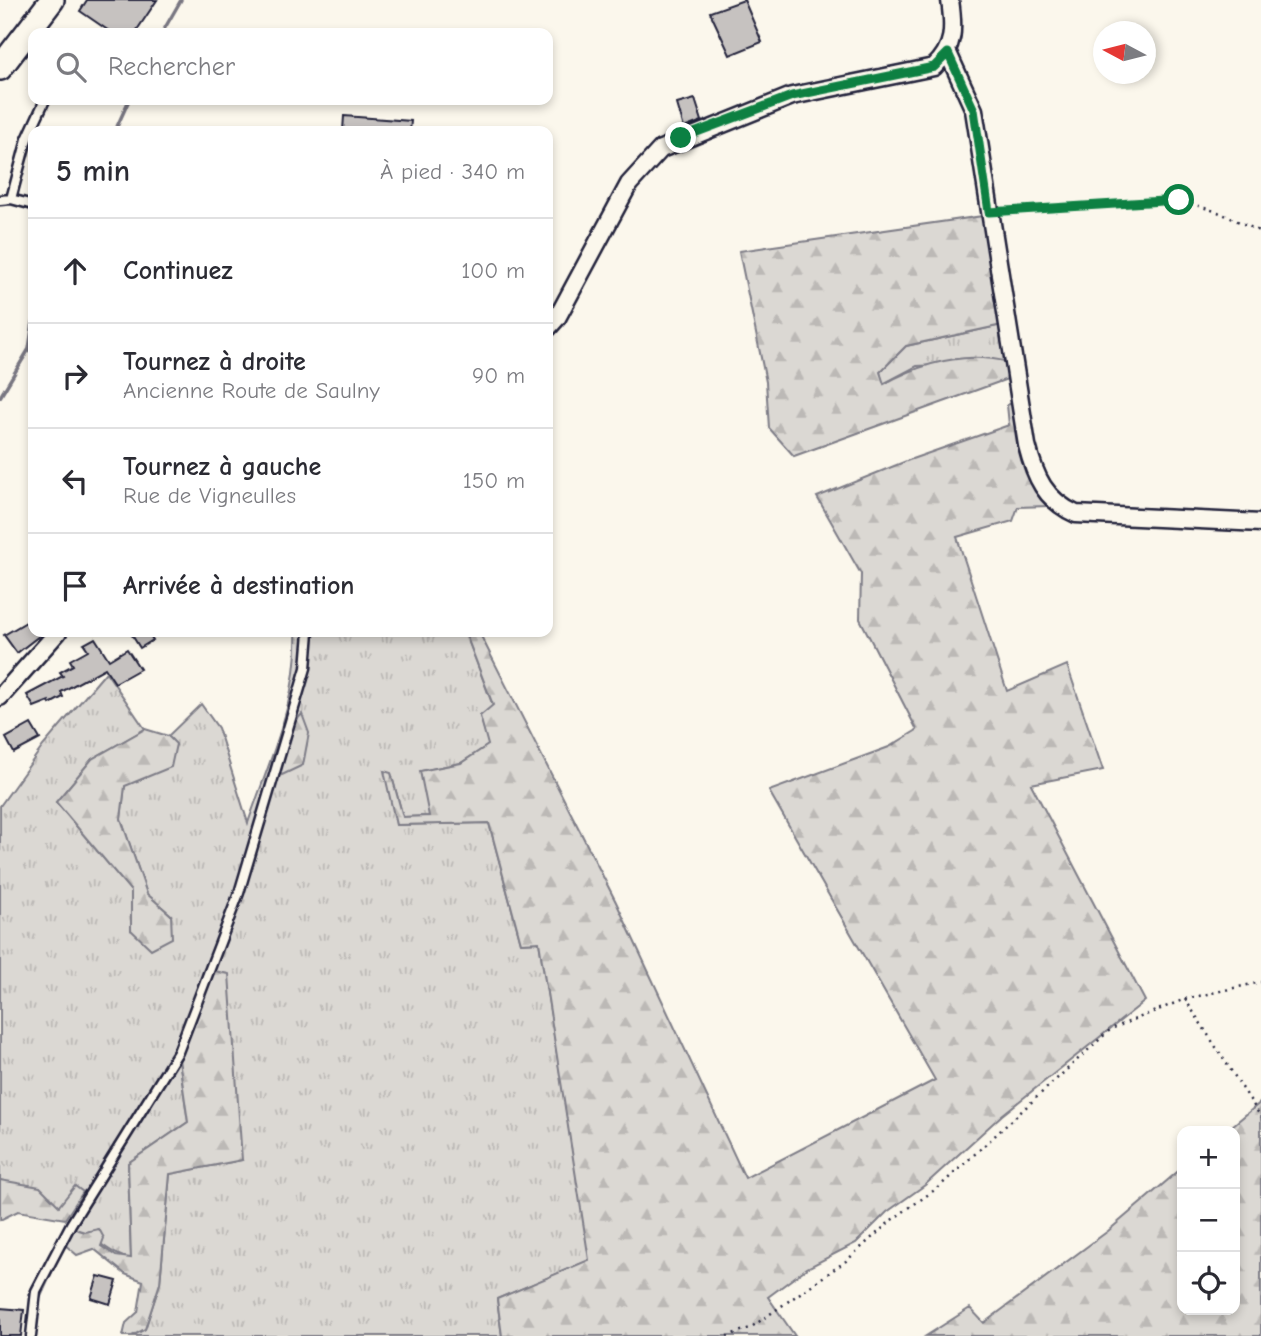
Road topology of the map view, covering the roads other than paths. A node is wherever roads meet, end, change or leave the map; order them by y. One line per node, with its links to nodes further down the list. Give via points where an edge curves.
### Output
1 (52, 0): 3 (main road)
2 (950, 0): 5 (street, via 954,28)
3 (31, 28)
4 (28, 31): 6 (main road)
5 (948, 53): 13 (street, via 934,67 792,96 661,149 629,184); 14 (street, via 974,110 1027,445 1044,491 1057,505 1076,514)
6 (0, 68)
7 (44, 105): 8 (lane)
8 (33, 126)
9 (28, 137): 10 (lane)
10 (11, 199): 11 (lane); 12 (lane)
11 (0, 200)
12 (28, 204)
13 (553, 322)
14 (1261, 523)
15 (54, 637): 17 (street)
16 (309, 637): 18 (lane, via 306,668 239,893 182,1040 36,1291)
17 (0, 697)
18 (31, 1336)

